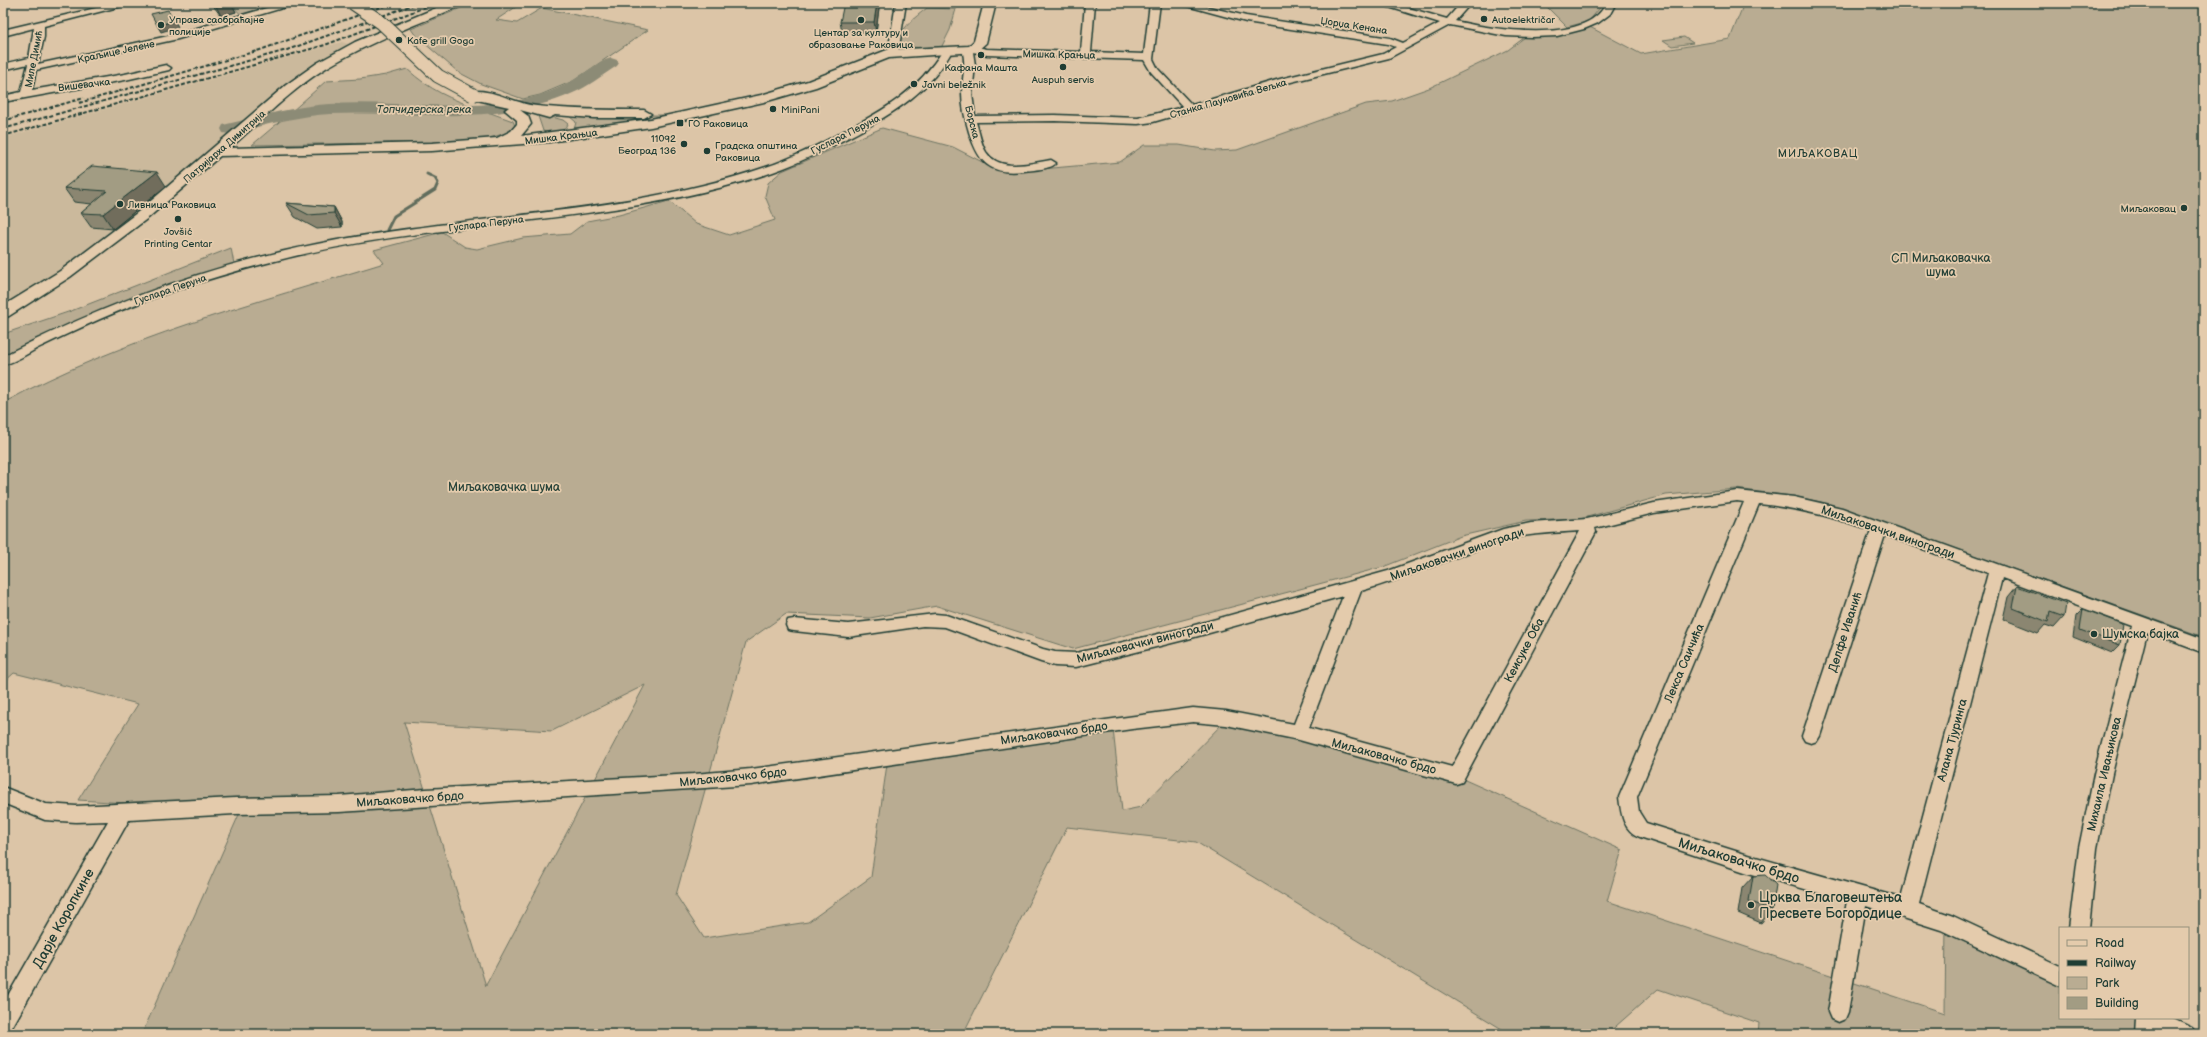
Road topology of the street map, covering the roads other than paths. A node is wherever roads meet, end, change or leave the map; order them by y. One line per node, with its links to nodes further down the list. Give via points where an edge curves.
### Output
1 (105, 3): 14 (street)
2 (129, 3): 14 (street)
3 (294, 3): 24 (street, Краљице Јелене, via 175,37)
4 (353, 3): 28 (main road, bridge, via 382,23 438,76)
5 (458, 3): 37 (main road, Патријарха Димитрија, via 336,56 305,78)
6 (901, 3): 21 (street)
7 (990, 3): 19 (main road, via 981,40 978,45)
8 (1090, 3): 22 (street)
9 (1155, 3): 23 (street)
10 (1181, 3): 18 (street, Џорџа Кенана, via 1246,19 1390,41)
11 (1381, 3): 15 (street)
12 (1466, 3): 15 (street, Станка Пауновића Вељка)
13 (1611, 3): 15 (street, via 1606,12 1593,22 1545,35 1516,34)
14 (70, 16): 16 (street)
15 (1450, 21): 18 (street, Станка Пауновића Вељка)
16 (39, 24): 17 (street); 24 (street, Миле Димић, via 39,37)
17 (3, 33)
18 (1405, 48): 31 (street, Станка Пауновића Вељка, via 1377,60 1284,81)
19 (969, 49): 20 (main road, Мишка Крањца); 22 (street, Мишка Крањца, via 987,52); 34 (street, Борска, via 971,59 967,89)
20 (947, 51): 21 (main road, Мишка Крањца); 40 (street, Гуслара Перуна, via 931,75 895,107 818,148 760,173 704,189 640,201 380,236 272,257 125,305 56,334)
21 (893, 53): 30 (main road, Мишка Крањца, via 801,88)
22 (1086, 54): 23 (street, Мишка Крањца)
23 (1147, 57): 31 (street, via 1154,70)
24 (32, 64): 25 (street, Краљице Јелене); 27 (street, Миле Димић)
25 (3, 67)
26 (166, 68): 27 (street, Вишевачка, via 122,80)
27 (26, 93): 29 (street, Вишевачка)
28 (473, 94): 32 (main road, via 482,100); 33 (main road)
29 (3, 99)
30 (726, 107): 33 (main road, via 637,114); 35 (main road, Мишка Крањца, via 651,123)
31 (1189, 108): 34 (street, Станка Пауновића Вељка, via 1138,121 1055,118)
32 (512, 110): 35 (main road, via 532,116 539,131); 36 (main road, via 523,119 522,128 511,137)
33 (538, 110): 35 (main road, via 571,123 568,130)
34 (971, 119): 38 (street, Борска, via 983,155 992,162 1010,168)
35 (554, 137): 36 (main road, Мишка Крањца)
36 (489, 144): 37 (main road, Мишка Крањца, via 432,148)
37 (218, 152): 39 (main road, Патријарха Димитрија, via 92,254)
38 (1051, 163)
39 (3, 313)
40 (3, 361)
41 (1754, 497): 42 (street, Миљаковачки виногради, via 1721,497 1654,508); 43 (street, Миљаковачки виногради, via 1794,502 1837,512); 54 (street, Лекса Саичића, via 1628,797 1630,815)
42 (1587, 525): 45 (street, Миљаковачки виногради, via 1541,527 1503,535); 51 (street, Кеисуке Оба, via 1588,532)
43 (1880, 527): 44 (street, Миљаковачки виногради); 50 (street, Делфе Иванић)
44 (1996, 570): 46 (street, Миљаковачки виногради); 56 (street, Алана Тјуринга)
45 (1354, 587): 47 (street, Миљаковачки виногради, via 1184,634 1071,660 1041,655 935,619 857,630); 49 (street)
46 (2141, 622): 48 (street, Миљаковачки виногради); 57 (street, Михаила Ивањикова, via 2103,774 2088,848)
47 (794, 625)
48 (2204, 646)
49 (1299, 733): 51 (street, Миљаковачко брдо); 53 (street, Миљаковачко брдо, via 1218,716 1192,715 751,777 339,804)
50 (1811, 736)
51 (1456, 776)
52 (3, 795): 53 (street, Миљаковачко брдо, via 45,812)
53 (123, 812): 62 (street, Дарје Коропкине)
54 (1640, 829): 55 (street, Миљаковачко брдо, via 1745,863)
55 (1858, 894): 56 (street, Миљаковачко брдо); 59 (street)
56 (1908, 909): 58 (street, Миљаковачко брдо, via 1946,923)
57 (2079, 927)
58 (2059, 976)
59 (1838, 1012)
60 (2145, 1019): 63 (street)
61 (2151, 1019): 64 (street)
62 (3, 1024)
63 (2144, 1034)
64 (2185, 1034)

